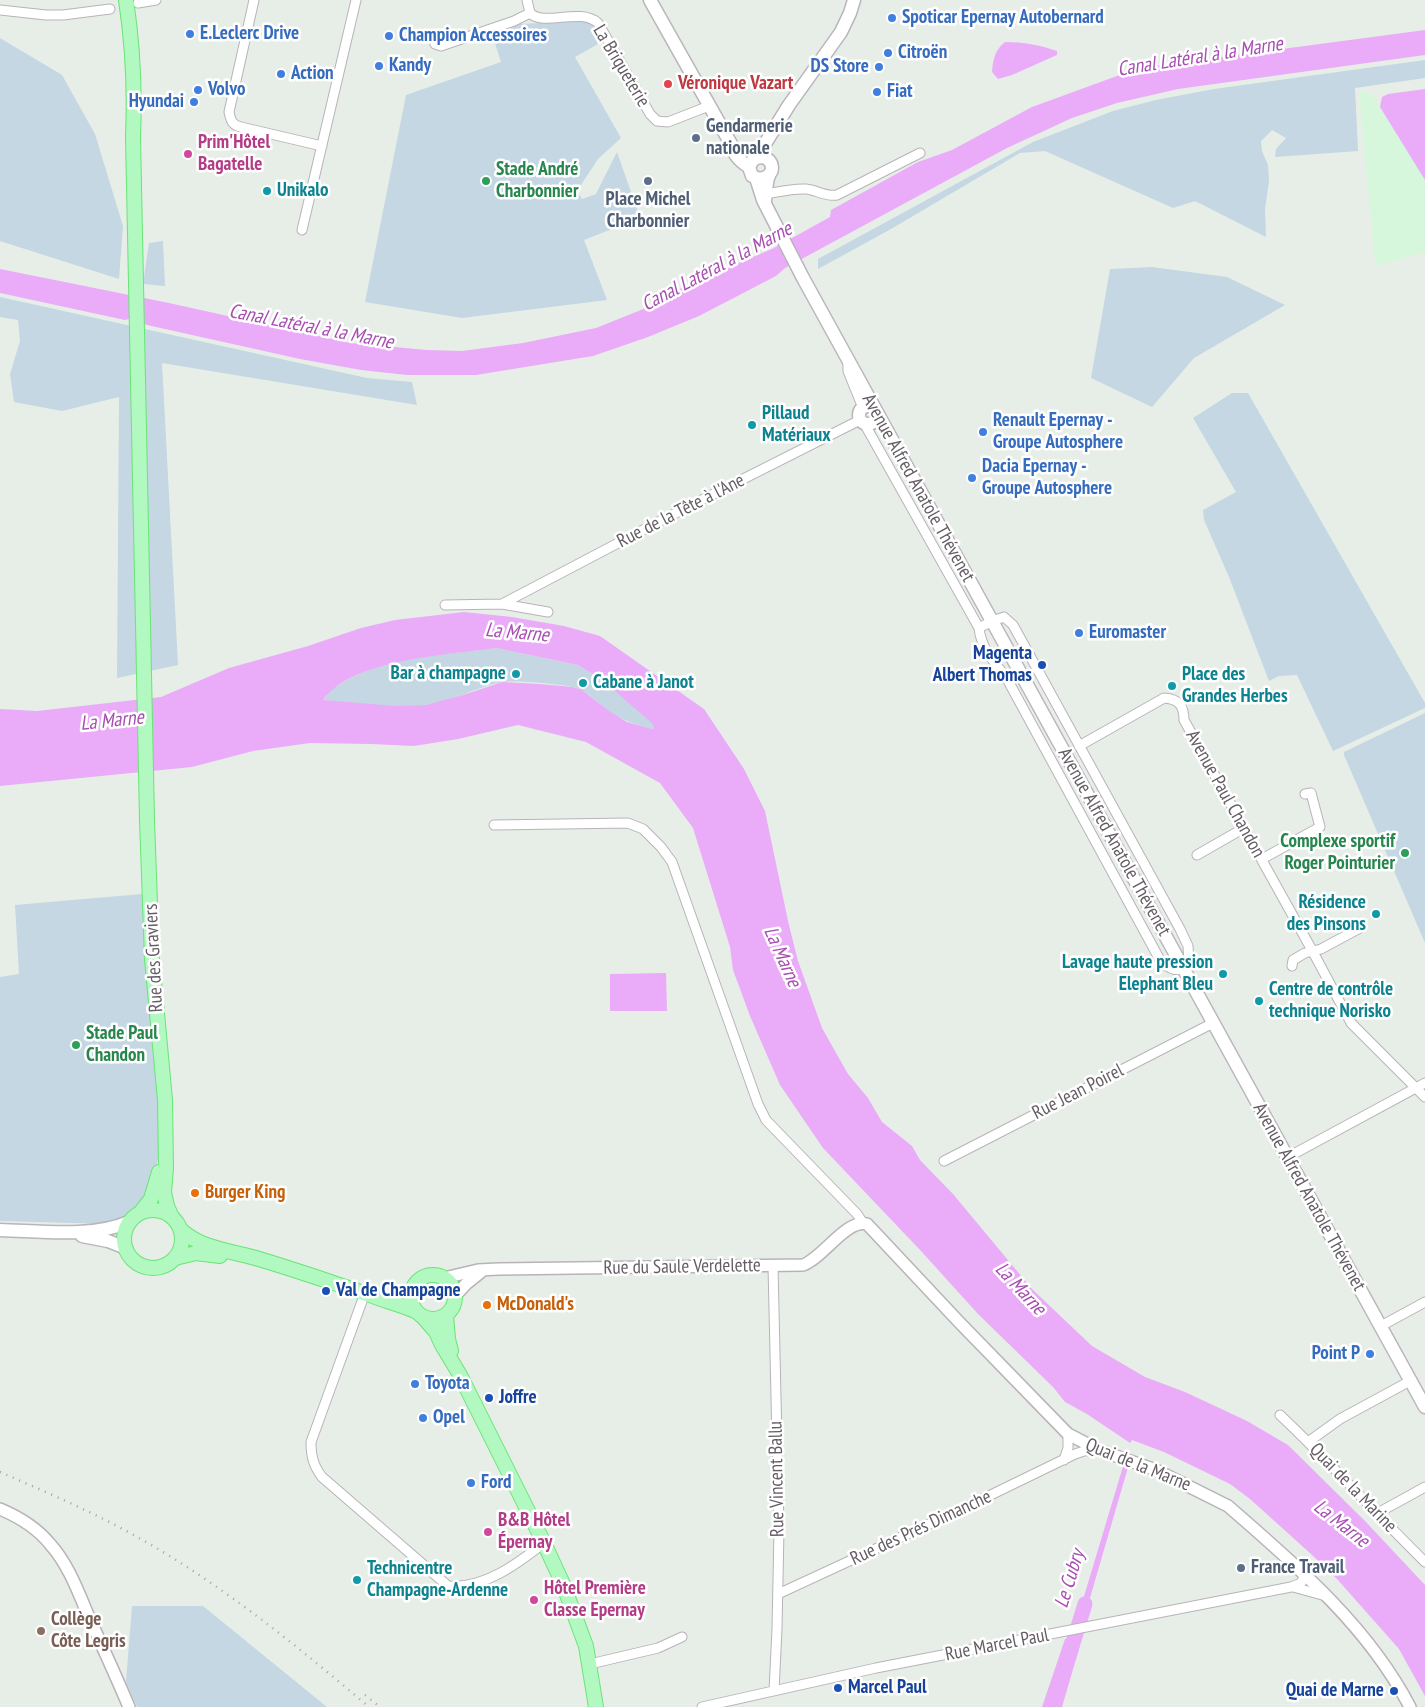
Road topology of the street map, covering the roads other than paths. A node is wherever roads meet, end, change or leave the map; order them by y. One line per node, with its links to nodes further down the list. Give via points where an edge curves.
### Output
1 (156, 0): 7 (street)
2 (254, 0): 14 (street, via 229,112 230,120 238,126)
3 (356, 0): 14 (street)
4 (527, 0): 10 (street)
5 (650, 0): 12 (main road)
6 (854, 0): 16 (main road, via 841,32 763,147)
7 (132, 2): 13 (main road)
8 (114, 4): 9 (street, via 63,15); 13 (main road, via 126,52)
9 (0, 10)
10 (530, 12): 11 (street, via 493,29 441,46); 12 (street, La Briqueterie, via 538,18 587,16 598,22 657,121 668,122)
11 (435, 44)
12 (709, 106): 16 (main road, via 730,144)
13 (134, 136): 40 (main road, Rue des Graviers, via 147,820 152,959 165,1100)
14 (322, 146): 19 (street)
15 (920, 153): 17 (street, via 837,195 808,190)
16 (760, 166): 17 (main road); 18 (main road, Avenue Alfred Anatole Thévenet)
17 (766, 194): 18 (main road)
18 (771, 216): 20 (main road, Avenue Alfred Anatole Thévenet, via 848,361)
19 (302, 230)
20 (867, 416): 21 (street, Rue de la Tête à l'Ane); 24 (main road, Avenue Alfred Anatole Thévenet, via 887,431); 25 (street)
21 (502, 604): 22 (street); 23 (street)
22 (445, 605)
23 (548, 612)
24 (992, 621): 25 (street); 26 (street, via 1004,617 1013,625); 35 (main road, Avenue Alfred Anatole Thévenet)
25 (979, 628): 35 (street, via 980,639 1006,677 1160,960 1176,971)
26 (1079, 746): 29 (street, Avenue Paul Chandon, via 1164,698 1176,700); 35 (street, via 1188,946 1189,963)
27 (1305, 794): 31 (street, via 1311,793 1320,827)
28 (494, 825): 46 (street, via 628,823 643,829 661,847 672,862 754,1095 766,1120)
29 (1244, 828): 30 (street); 31 (street, Avenue Paul Chandon)
30 (1198, 855)
31 (1262, 860): 33 (street, Avenue Paul Chandon)
32 (1360, 928): 33 (street)
33 (1313, 952): 34 (street, via 1293,960); 38 (street, Avenue Paul Chandon, via 1351,1023)
34 (1292, 966)
35 (1185, 969): 36 (main road, Avenue Alfred Anatole Thévenet)
36 (1213, 1023): 41 (main road, Avenue Alfred Anatole Thévenet); 42 (street, Rue Jean Poirel)
37 (1425, 1083): 38 (street)
38 (1416, 1088): 39 (street, Avenue Paul Chandon); 41 (street)
39 (1425, 1097)
40 (164, 1155): 43 (main road, Rue des Graviers, via 154,1193); 44 (main road, Rue des Graviers, via 164,1198)
41 (1288, 1157): 62 (main road, Avenue Alfred Anatole Thévenet)
42 (944, 1161)
43 (140, 1213): 44 (main road, via 156,1210); 45 (main road)
44 (172, 1216): 47 (main road)
45 (129, 1222): 49 (main road, via 108,1229); 50 (main road, via 124,1235)
46 (863, 1223): 52 (street, Rue du Saule Verdelette, via 852,1226 809,1263); 67 (street, Quai de la Marne, via 870,1226)
47 (180, 1229): 51 (main road, via 182,1244); 53 (main road, via 206,1245)
48 (0, 1230): 49 (main road)
49 (57, 1232): 50 (main road, via 108,1241)
50 (126, 1248): 51 (main road, via 138,1264 148,1267 158,1267)
51 (175, 1258): 53 (main road, via 196,1253 210,1254)
52 (773, 1266): 54 (street, Rue du Saule Verdelette); 78 (street, Rue Vincent Ballu)
53 (282, 1267): 57 (main road)
54 (486, 1270): 55 (street, Rue du Saule Verdelette); 58 (street)
55 (444, 1278): 56 (main road, via 435,1275 423,1277); 58 (main road, via 454,1289)
56 (413, 1286): 57 (main road, via 394,1295); 60 (main road, via 410,1298)
57 (367, 1294): 60 (main road); 74 (street, via 311,1442 310,1453 316,1469 448,1586 476,1584 506,1570)
58 (455, 1296): 61 (main road)
59 (1425, 1302): 62 (street)
60 (419, 1314): 61 (main road, via 435,1319); 63 (main road, via 436,1332)
61 (446, 1315): 63 (main road, via 448,1339)
62 (1380, 1326): 64 (main road, Avenue Alfred Anatole Thévenet)
63 (460, 1376): 74 (main road)
64 (1410, 1381): 65 (main road, Avenue Alfred Anatole Thévenet); 68 (street, via 1340,1419)
65 (1423, 1401)
66 (1280, 1415): 68 (street, Quai de la Marine)
67 (1068, 1434): 69 (street, Quai de la Marne); 70 (street)
68 (1308, 1442): 73 (street, Quai de la Marine)
69 (1099, 1450): 70 (street, Rue des Prés Dimanche, via 1084,1451); 76 (street, Quai de la Marne, via 1156,1470 1218,1500)
70 (1064, 1460): 78 (street, Rue des Prés Dimanche)
71 (1425, 1487): 73 (street)
72 (0, 1509): 84 (street, via 42,1534 57,1552)
73 (1376, 1514): 75 (street, Quai de la Marine)
74 (544, 1543): 81 (main road, via 579,1625)
75 (1425, 1562)
76 (1305, 1574): 77 (street, via 1301,1583); 79 (street, Quai de la Marne)
77 (1292, 1586): 79 (street, Rue Marcel Paul); 83 (street, Rue Marcel Paul)
78 (778, 1594): 83 (street, Rue Vincent Ballu)
79 (1329, 1597): 88 (street, Quai de la Marne, via 1390,1672)
80 (682, 1637): 81 (street, via 658,1648)
81 (590, 1664): 82 (main road)
82 (592, 1683): 85 (main road); 86 (main road)
83 (774, 1691): 87 (street, Rue Marcel Paul)
84 (129, 1707)
85 (589, 1707)
86 (596, 1707)
87 (702, 1707)
88 (1410, 1707)

